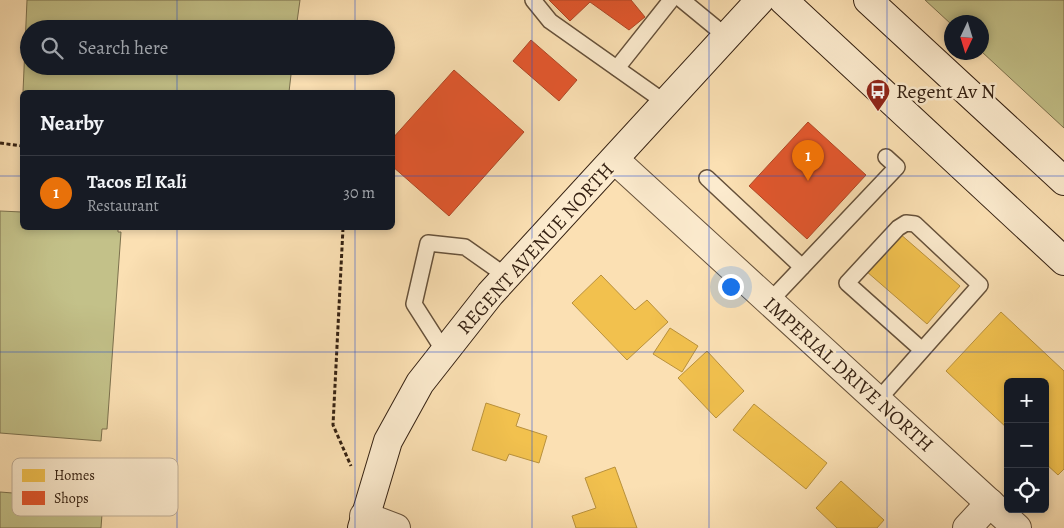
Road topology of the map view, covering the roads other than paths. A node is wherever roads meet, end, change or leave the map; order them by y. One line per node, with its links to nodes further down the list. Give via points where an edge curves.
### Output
1 (533, 0): 8 (lane, via 550,21)
2 (671, 0): 8 (lane)
3 (682, 0): 7 (lane)
4 (760, 0): 7 (street, REGENT AVENUE NORTH)
5 (782, 0): 14 (street)
6 (868, 0): 13 (street)
7 (727, 37): 9 (street, REGENT AVENUE NORTH)
8 (617, 68): 9 (lane)
9 (666, 103): 11 (street, REGENT AVENUE NORTH)
10 (886, 158): 15 (lane, via 896,167)
11 (615, 160): 16 (street, REGENT AVENUE NORTH); 17 (street, IMPERIAL DRIVE NORTH)
12 (707, 178): 15 (lane)
13 (1064, 181)
14 (1064, 261)
15 (802, 267): 17 (lane)
16 (506, 276): 19 (street, REGENT AVENUE NORTH); 19 (lane, via 465,247 428,244 414,304)
17 (770, 301): 20 (street, IMPERIAL DRIVE NORTH)
18 (922, 350): 18 (lane, via 847,283 906,223 915,224 980,285); 20 (lane)
19 (444, 351): 22 (street, REGENT AVENUE NORTH, via 420,382 388,441)
20 (878, 400): 21 (street, IMPERIAL DRIVE NORTH)
21 (990, 503): 24 (street); 25 (street, IMPERIAL DRIVE NORTH)
22 (363, 522): 23 (street)
23 (396, 528)
24 (967, 528)
25 (1017, 528)

